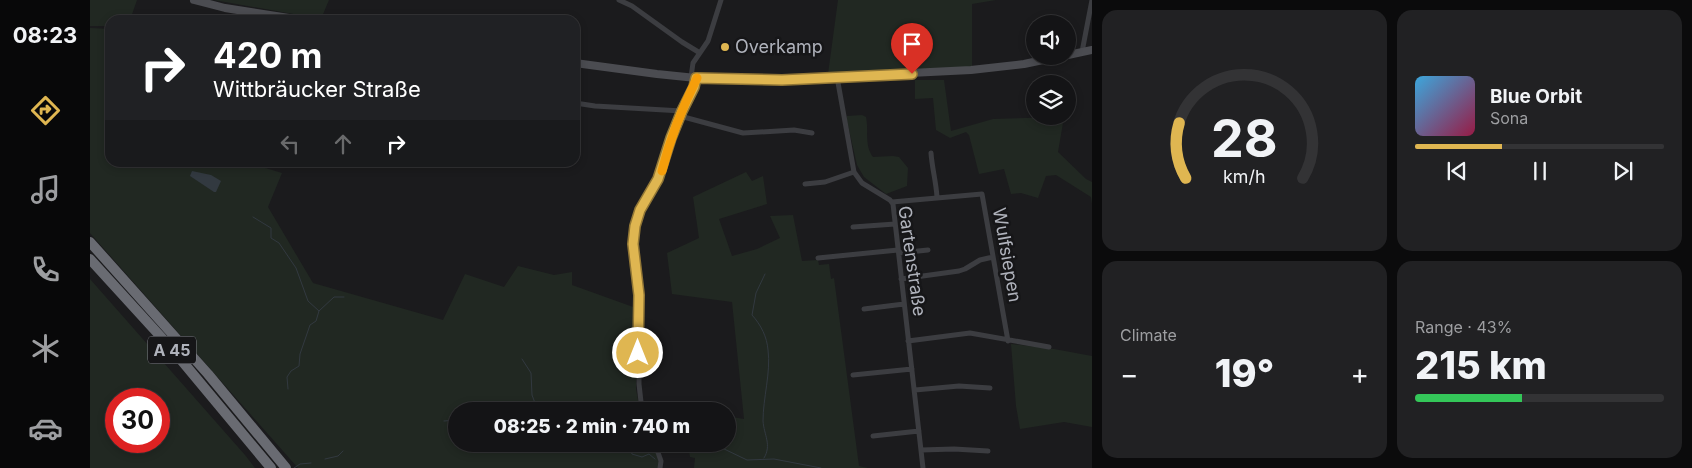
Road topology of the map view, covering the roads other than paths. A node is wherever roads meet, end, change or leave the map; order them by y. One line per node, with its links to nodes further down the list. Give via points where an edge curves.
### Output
1 (194, 0): 5 (main road)
2 (619, 0): 8 (street, via 639,10)
3 (721, 0): 8 (street, via 708,41)
4 (1092, 0): 7 (street)
5 (270, 15)
6 (1092, 50): 7 (main road)
7 (1082, 52): 9 (main road)
8 (700, 53): 12 (street, via 693,63)
9 (1076, 53)
10 (1026, 62): 13 (main road, via 980,70)
11 (580, 63): 12 (main road)
12 (694, 78): 13 (main road); 15 (street, via 694,87)
13 (837, 78): 18 (street)
14 (580, 104): 15 (street)
15 (681, 113): 16 (street, via 742,133 794,130); 40 (street, via 661,172 640,210 634,234)
16 (812, 133)
17 (931, 153): 20 (street)
18 (854, 172): 19 (street, via 825,182); 21 (street, Gartenstraße, via 862,183)
19 (805, 184)
20 (937, 197): 21 (street, Wulfsiepen); 27 (street, Wulfsiepen, via 982,194)
21 (892, 202): 22 (street, Gartenstraße)
22 (895, 224): 23 (street); 26 (street, Gartenstraße)
23 (853, 227)
24 (90, 242): 47 (highway, A 45, via 157,315)
25 (928, 250): 26 (street)
26 (899, 252): 28 (street); 30 (street, Gartenstraße)
27 (993, 257): 30 (street, via 959,271); 34 (street, Wulfsiepen)
28 (818, 258)
29 (90, 259): 46 (highway, A 45, via 172,349)
30 (901, 279): 31 (street, Gartenstraße)
31 (904, 304): 32 (street); 33 (street, Gartenstraße)
32 (864, 309)
33 (908, 341): 34 (street, via 970,333); 36 (street, Gartenstraße)
34 (1008, 341): 35 (street)
35 (1049, 347)
36 (912, 369): 37 (street); 39 (street, Gartenstraße)
37 (853, 375)
38 (990, 388): 39 (street, via 959,386)
39 (915, 390): 41 (street, Gartenstraße)
40 (641, 402)
41 (918, 431): 42 (street); 43 (street, Gartenstraße)
42 (873, 436)
43 (921, 450): 44 (street); 49 (street, Gartenstraße)
44 (988, 451)
45 (657, 452): 48 (street)
46 (271, 468)
47 (286, 468)
48 (660, 468)
49 (923, 468)

